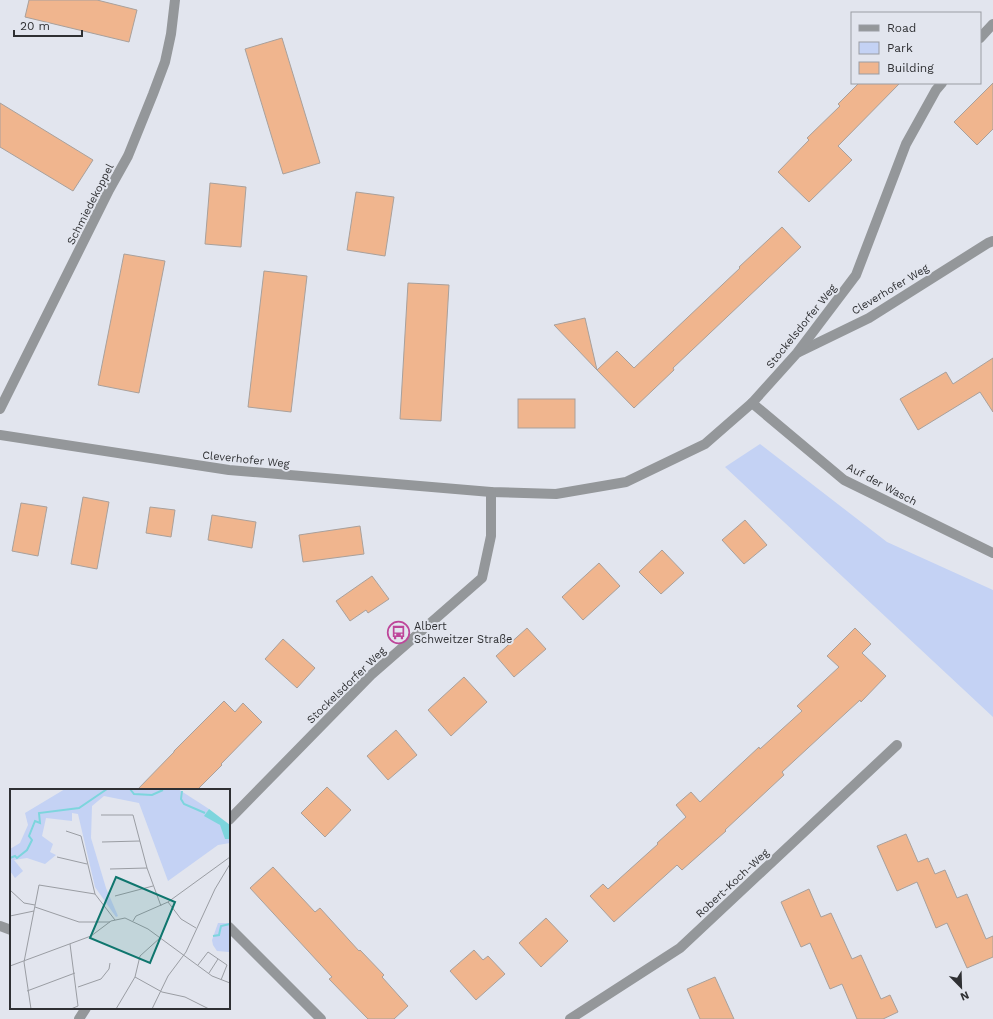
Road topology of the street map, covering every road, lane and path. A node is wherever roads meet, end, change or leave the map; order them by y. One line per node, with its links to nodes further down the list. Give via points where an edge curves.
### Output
1 (175, 0): 8 (street, Schmiedekoppel, via 165,62 154,94 130,150)
2 (993, 24): 3 (street)
3 (981, 37)
4 (941, 84): 6 (street, Stockelsdorfer Weg, via 906,144 856,275)
5 (993, 241): 6 (street, Cleverhofer Weg, via 869,318)
6 (797, 353): 7 (street, Stockelsdorfer Weg)
7 (752, 403): 10 (street, Stockelsdorfer Weg, via 705,444 626,482 556,494); 11 (street, Auf der Wasch, via 844,480)
8 (0, 409)
9 (0, 435): 10 (street, Cleverhofer Weg, via 229,470)
10 (492, 492): 13 (street, Stockelsdorfer Weg, via 491,536 482,578 371,675)
11 (993, 553)
12 (897, 745): 20 (street, Robert-Koch-Weg, via 680,948)
13 (230, 819)
14 (0, 926): 16 (street)
15 (230, 928): 19 (street)
16 (10, 930)
17 (85, 1009): 18 (street)
18 (79, 1019)
19 (321, 1019)
20 (570, 1019)

